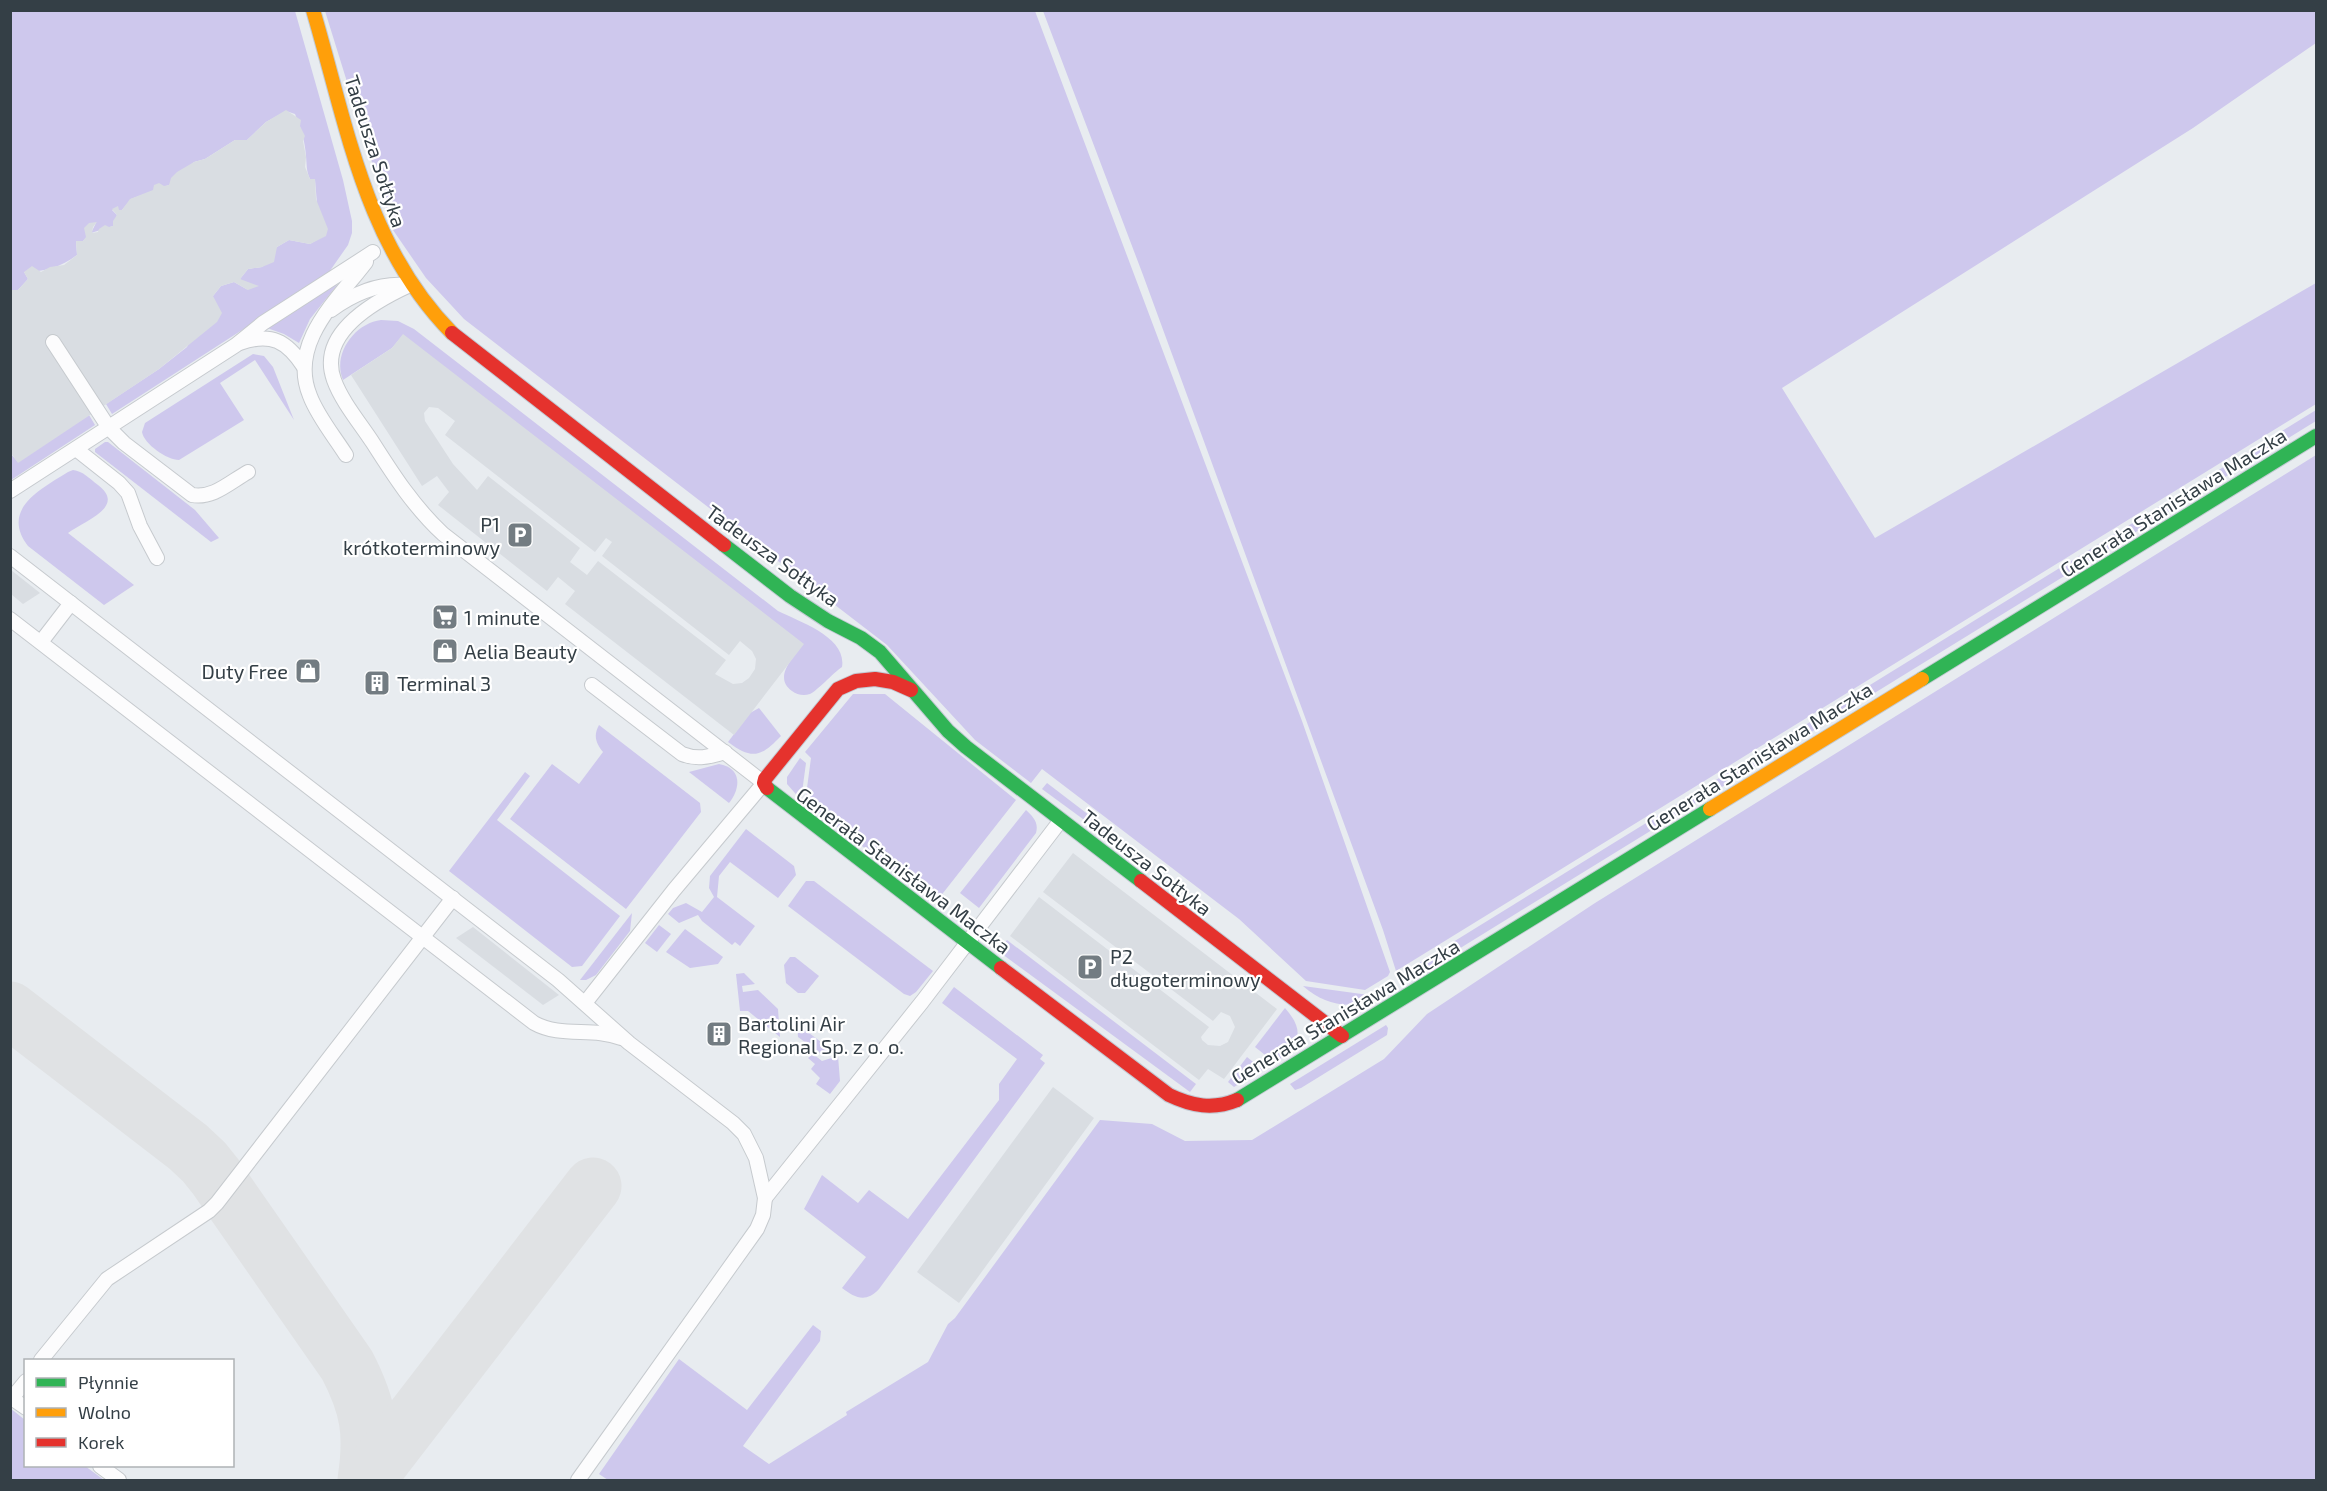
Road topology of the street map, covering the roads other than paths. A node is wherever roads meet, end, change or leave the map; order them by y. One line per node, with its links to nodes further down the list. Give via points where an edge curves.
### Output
1 (313, 10): 2 (street, Tadeusza Sołtyka)
2 (383, 239): 3 (lane); 4 (street, Tadeusza Sołtyka)
3 (373, 252): 5 (lane); 7 (lane, via 263,322)
4 (410, 285): 5 (lane, via 375,287 344,301); 19 (street, Tadeusza Sołtyka, via 456,337 790,596); 26 (lane, Generała Stanisława Maczka, via 373,304 348,325 334,347 331,370 339,391 406,494 443,534)
5 (324, 316): 8 (lane, via 312,336)
6 (53, 342): 9 (lane)
7 (236, 345): 8 (lane, via 251,339 278,341 295,353); 9 (lane)
8 (304, 367): 12 (lane, via 309,394)
9 (109, 428): 11 (lane); 13 (lane, via 192,495 212,494)
10 (2316, 436): 33 (street, Generała Stanisława Maczka)
11 (76, 449): 14 (lane); 16 (lane, via 128,493)
12 (346, 455)
13 (248, 472)
14 (10, 491)
15 (10, 556): 17 (lane)
16 (157, 558)
17 (71, 603): 20 (lane); 29 (lane)
18 (10, 619): 20 (lane)
19 (828, 621): 21 (street); 25 (street, Tadeusza Sołtyka, via 880,652)
20 (41, 642): 30 (lane)
21 (847, 647)
22 (850, 668): 23 (street)
23 (846, 684): 25 (street, via 876,678); 27 (street, via 832,694)
24 (592, 686): 26 (lane, via 682,754 701,758)
25 (911, 690): 28 (street, Tadeusza Sołtyka, via 966,747)
26 (725, 752): 27 (lane, Generała Stanisława Maczka)
27 (764, 783): 31 (street, Generała Stanisława Maczka, via 772,794); 32 (lane)
28 (1061, 820): 31 (lane); 33 (street, Tadeusza Sołtyka)
29 (453, 898): 30 (lane); 32 (lane)
30 (423, 937): 34 (lane, via 543,1028 601,1032); 36 (lane, via 217,1203 107,1279)
31 (967, 943): 33 (street, Generała Stanisława Maczka, via 1158,1089 1192,1106 1213,1107 1233,1102); 35 (lane)
32 (585, 1004): 34 (lane)
33 (1342, 1036)
34 (629, 1043): 35 (lane, via 744,1134 756,1158)
35 (765, 1198): 42 (lane, via 757,1229)
36 (42, 1359)
37 (24, 1383): 38 (lane)
38 (11, 1397): 39 (lane)
39 (24, 1407)
40 (101, 1467): 41 (lane)
41 (119, 1480)
42 (578, 1480)

